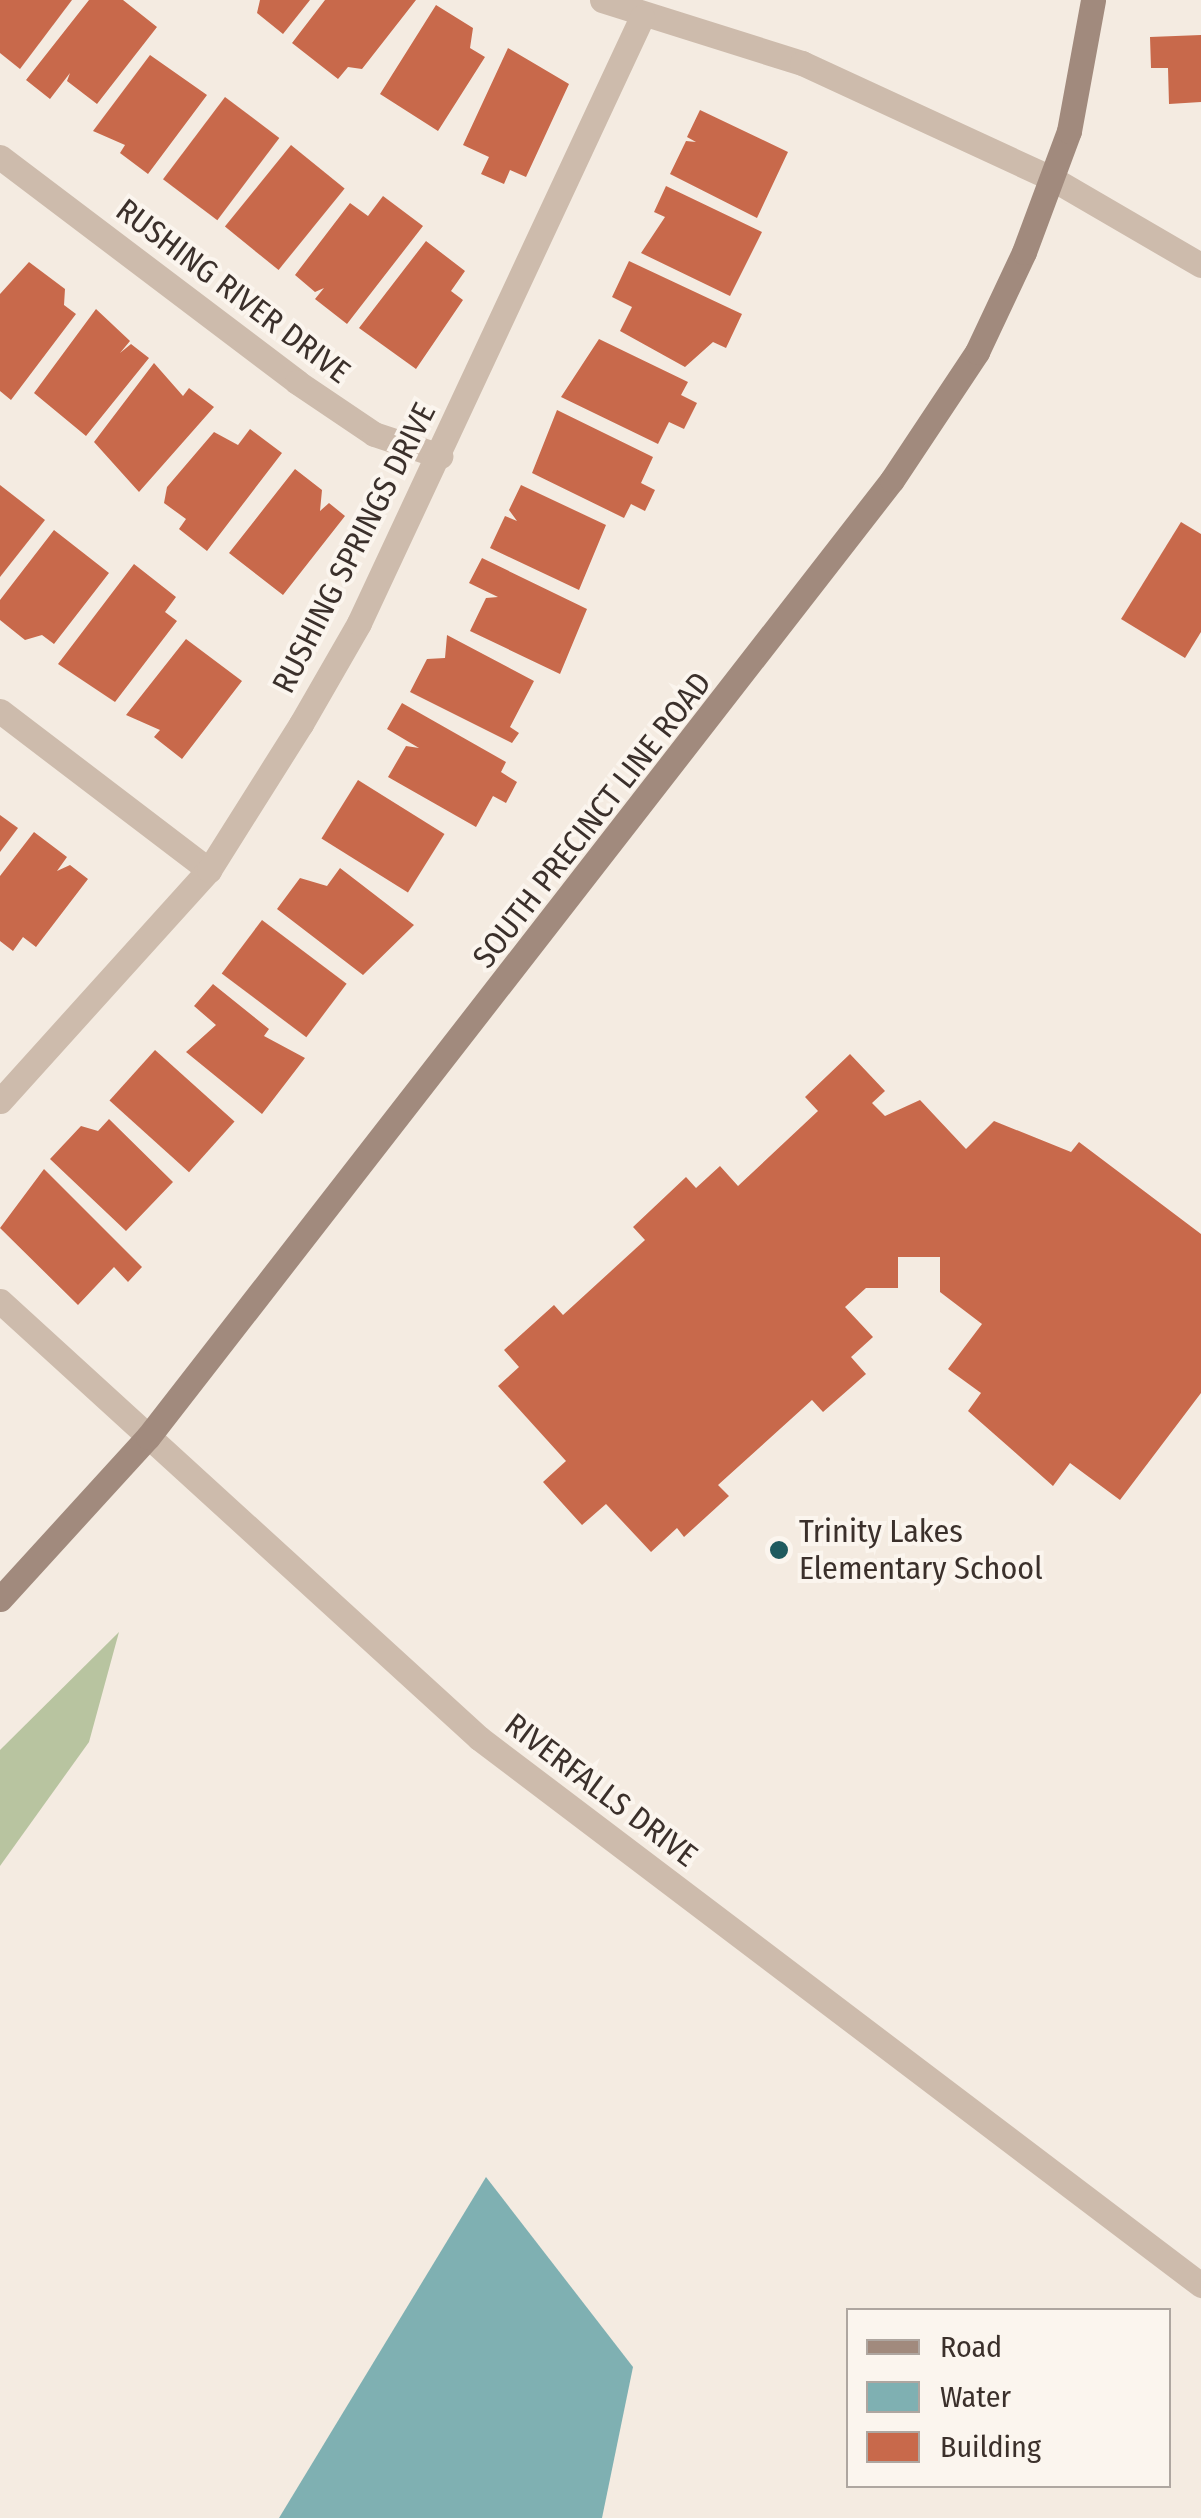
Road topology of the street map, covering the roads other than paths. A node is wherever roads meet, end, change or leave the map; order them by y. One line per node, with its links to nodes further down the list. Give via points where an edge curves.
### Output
1 (602, 0): 3 (street)
2 (1093, 0): 5 (main road, SOUTH PRECINCT LINE ROAD)
3 (642, 17): 5 (street, via 802,63); 7 (street, RUSHING SPRINGS DRIVE)
4 (0, 157): 7 (street, RUSHING RIVER DRIVE, via 297,382 374,434)
5 (1053, 179): 6 (street); 12 (main road, SOUTH PRECINCT LINE ROAD, via 977,352 892,480)
6 (1201, 265)
7 (440, 456): 9 (street, RUSHING SPRINGS DRIVE, via 359,623)
8 (0, 711): 9 (street)
9 (209, 870): 10 (street, RUSHING SPRINGS DRIVE)
10 (0, 1100)
11 (0, 1301): 12 (street, RIVERFALLS DRIVE)
12 (148, 1437): 13 (main road, SOUTH PRECINCT LINE ROAD); 14 (street, RIVERFALLS DRIVE, via 478,1738)
13 (0, 1599)
14 (1201, 2284)

